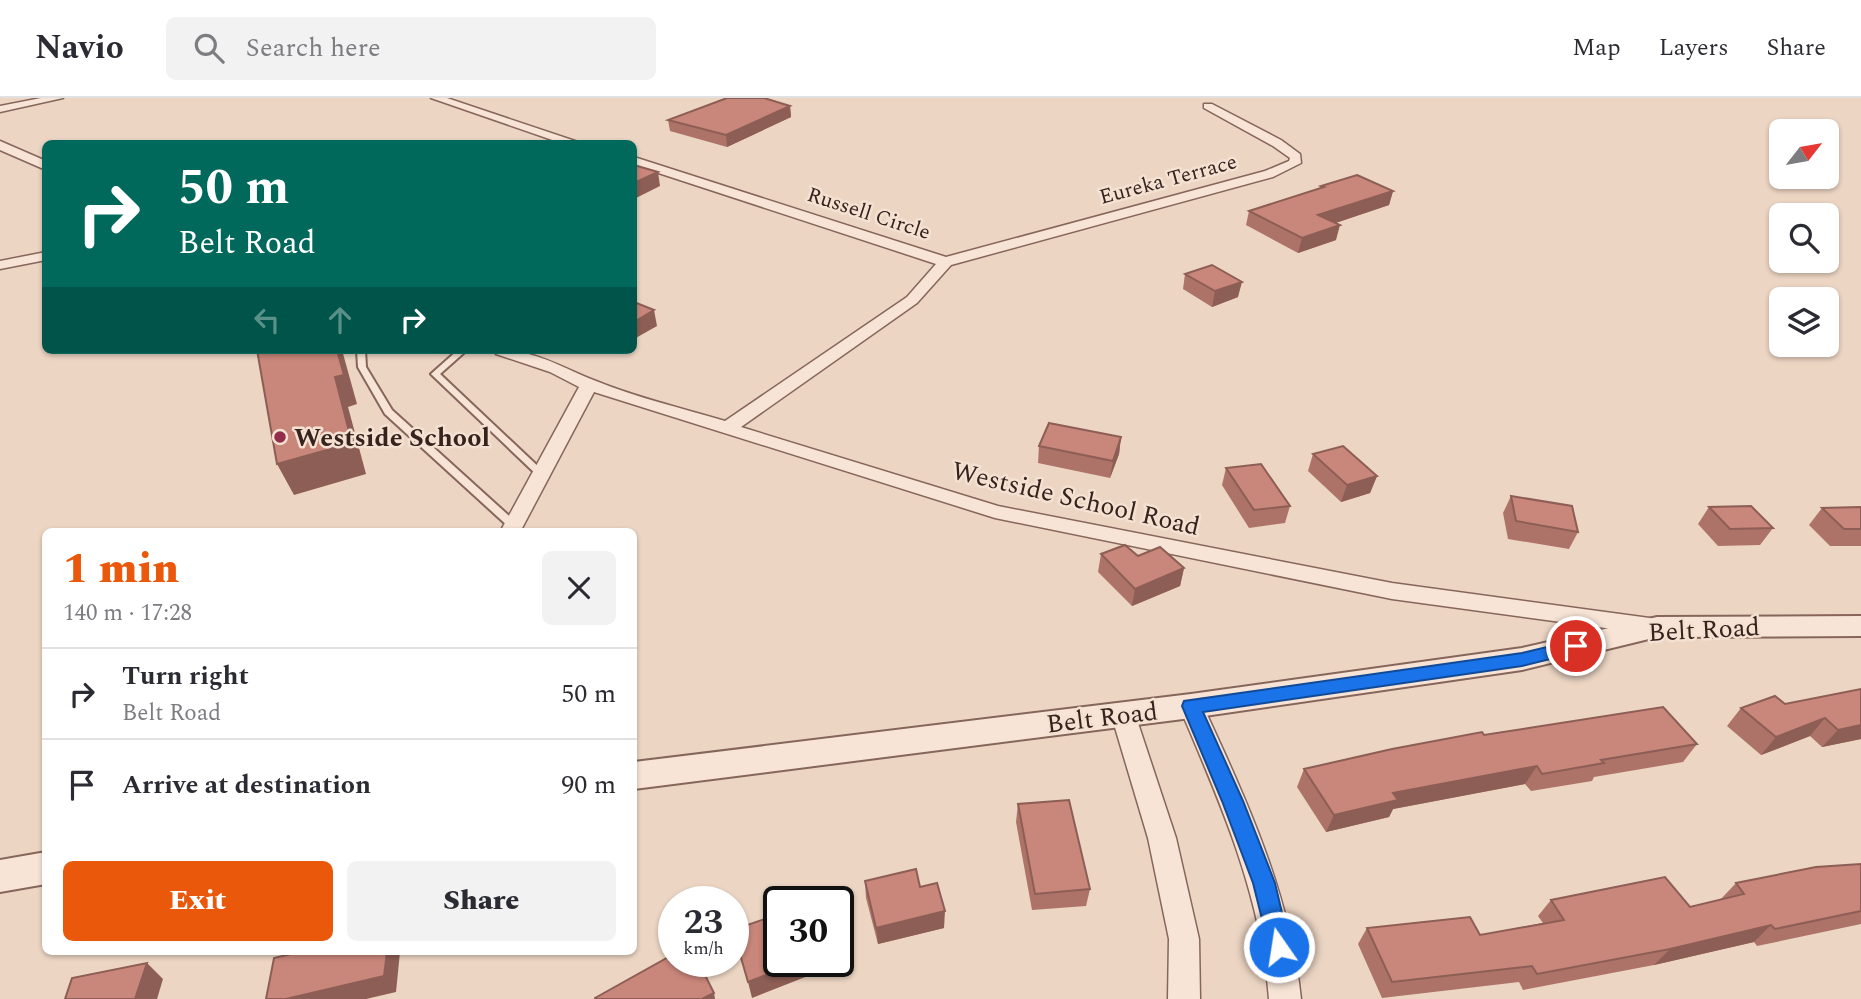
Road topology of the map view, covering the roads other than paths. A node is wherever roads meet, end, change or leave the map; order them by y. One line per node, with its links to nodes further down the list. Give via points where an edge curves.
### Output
1 (58, 98): 4 (street)
2 (436, 98): 5 (street)
3 (1208, 106): 10 (street, Eureka Terrace, via 1277,143 1296,157 1295,163)
4 (0, 109)
5 (566, 140)
6 (0, 145): 8 (street)
7 (637, 162): 10 (street, Russell Circle)
8 (42, 164)
9 (42, 257): 11 (street)
10 (946, 262): 16 (street, Russell Circle, via 912,300)
11 (0, 265)
12 (361, 354): 18 (lane, via 362,367 388,412)
13 (458, 354): 17 (lane, via 435,374)
14 (514, 354): 15 (street, Westside School Road)
15 (589, 385): 16 (street, Westside School Road); 17 (street)
16 (726, 429): 21 (street, Westside School Road, via 995,512 1392,591)
17 (541, 474): 19 (street)
18 (511, 528)
19 (513, 528)
20 (1861, 625): 21 (street, Belt Road)
21 (1657, 627): 22 (street, Belt Road, via 1522,659)
22 (1191, 706): 23 (street, Belt Road); 28 (street, via 1264,883 1284,968)
23 (1124, 714): 24 (street, Belt Road); 27 (street, via 1168,863 1184,939)
24 (637, 776)
25 (42, 869): 26 (street)
26 (0, 876)
27 (1184, 999)
28 (1285, 999)

